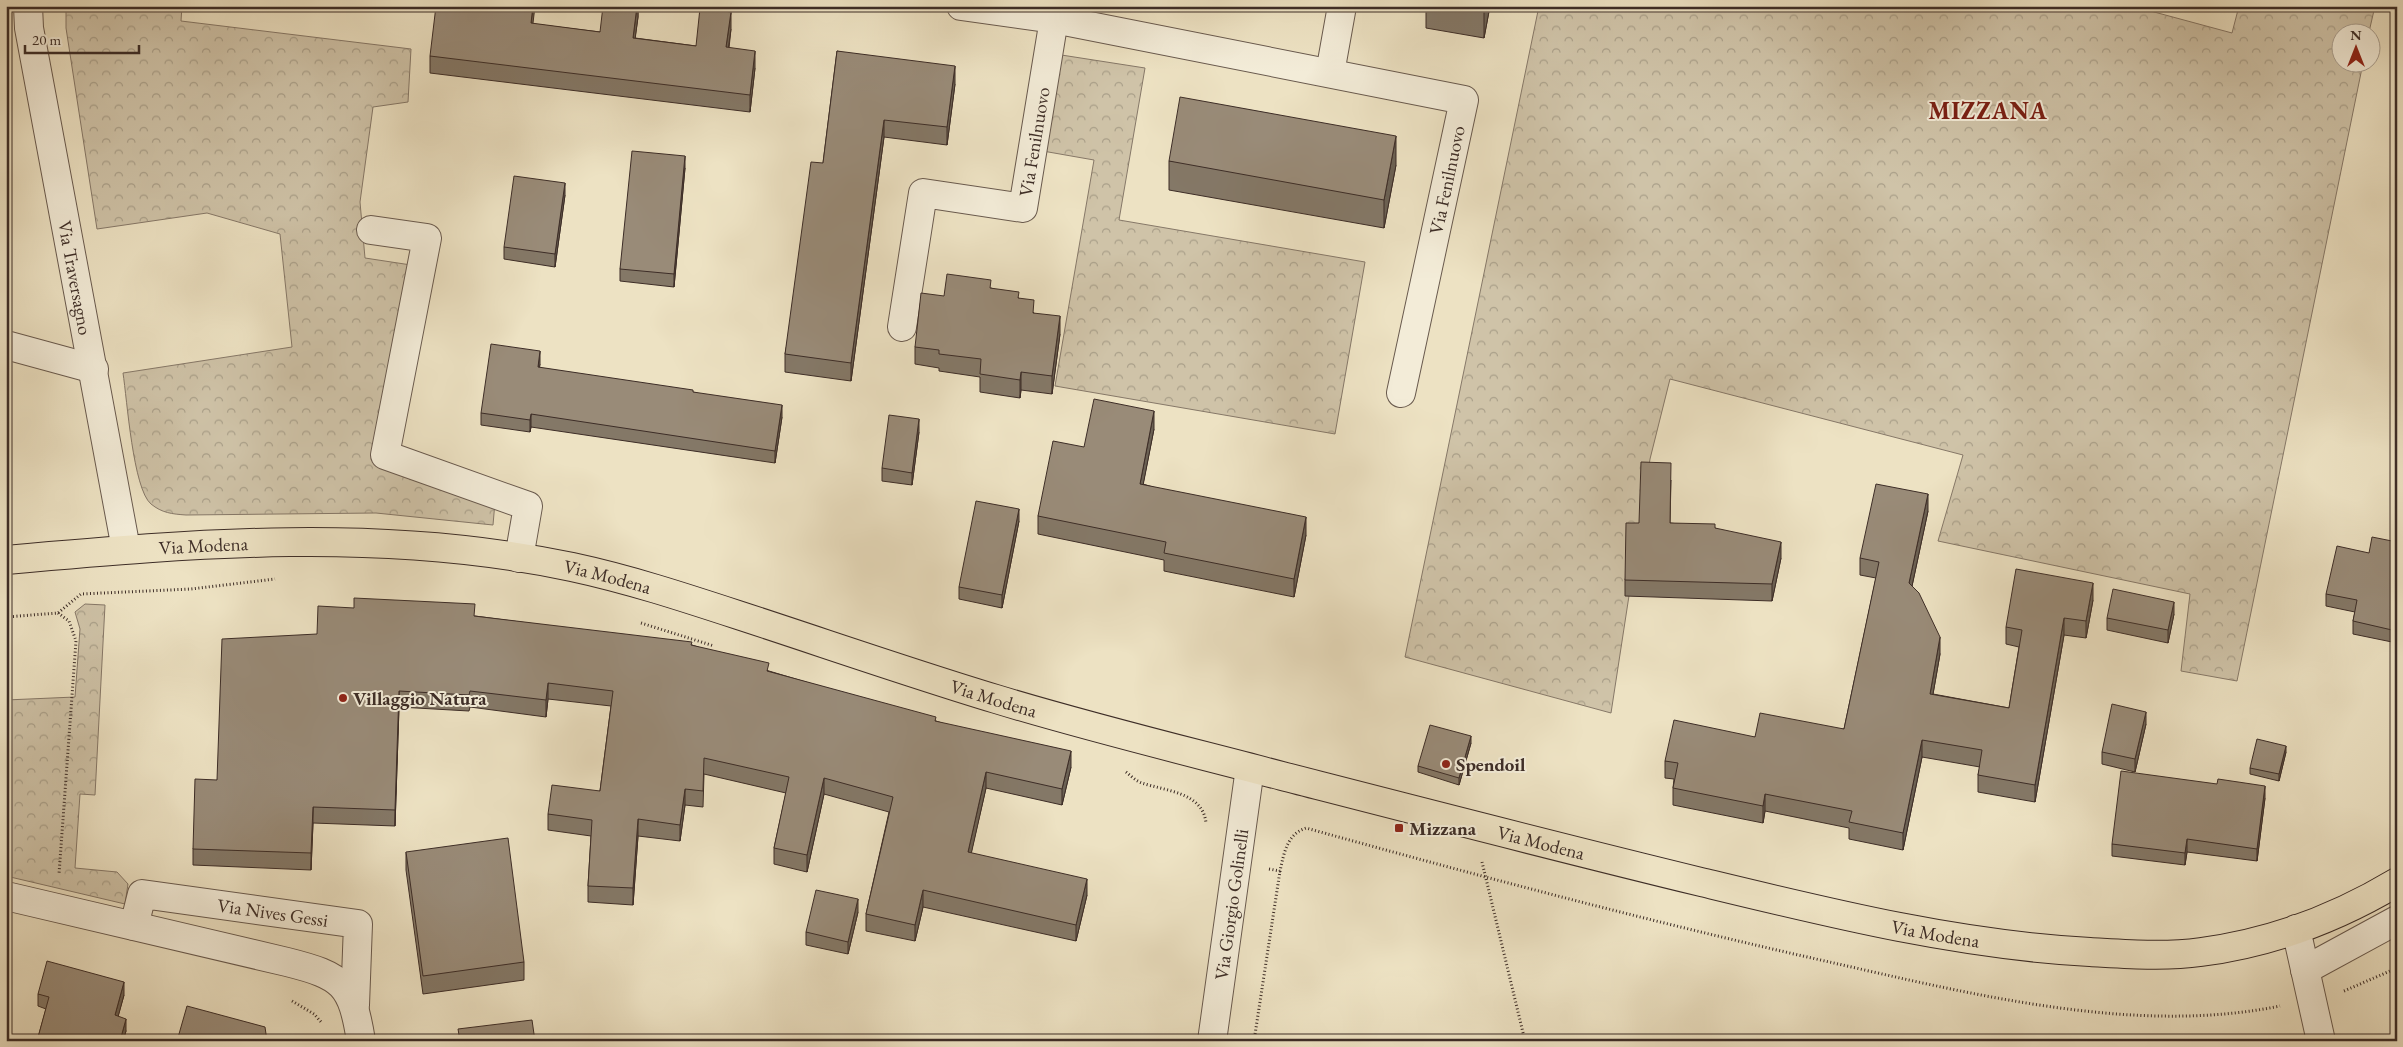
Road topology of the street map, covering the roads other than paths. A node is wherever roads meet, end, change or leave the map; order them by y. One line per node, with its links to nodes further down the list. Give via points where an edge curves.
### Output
1 (28, 6): 9 (street, Via Traversagno, via 29,28)
2 (960, 6): 4 (street, Via Fenilnuovo)
3 (1342, 6): 5 (street)
4 (1054, 19): 5 (street, Via Fenilnuovo); 7 (street, Via Fenilnuovo, via 1023,208 923,193)
5 (1330, 73): 10 (street, Via Fenilnuovo, via 1464,100)
6 (371, 230): 12 (street, via 427,238 385,455 528,506)
7 (902, 327)
8 (6, 344): 9 (street)
9 (94, 369): 11 (street, Via Traversagno)
10 (1401, 393)
11 (126, 549): 12 (main road, Via Modena, via 228,542 359,542); 13 (main road, Via Modena)
12 (519, 558): 14 (main road, Via Modena, via 570,566 656,588 996,699)
13 (6, 560)
14 (1250, 768): 19 (main road, Via Modena, via 1778,900 2010,946 2160,955 2242,945); 23 (street, Via Giorgio Golinelli)
15 (2397, 882): 19 (main road, Via Modena, via 2364,902)
16 (6, 896): 18 (street, Via Nives Gessi)
17 (2397, 920): 20 (street)
18 (134, 926): 21 (street, Via Nives Gessi, via 309,968 337,981); 21 (street, Via Nives Gessi, via 142,894 358,924)
19 (2296, 929): 20 (street)
20 (2305, 970): 24 (street)
21 (355, 1005): 22 (street, Via Nives Gessi)
22 (361, 1041)
23 (1212, 1041)
24 (2321, 1041)

